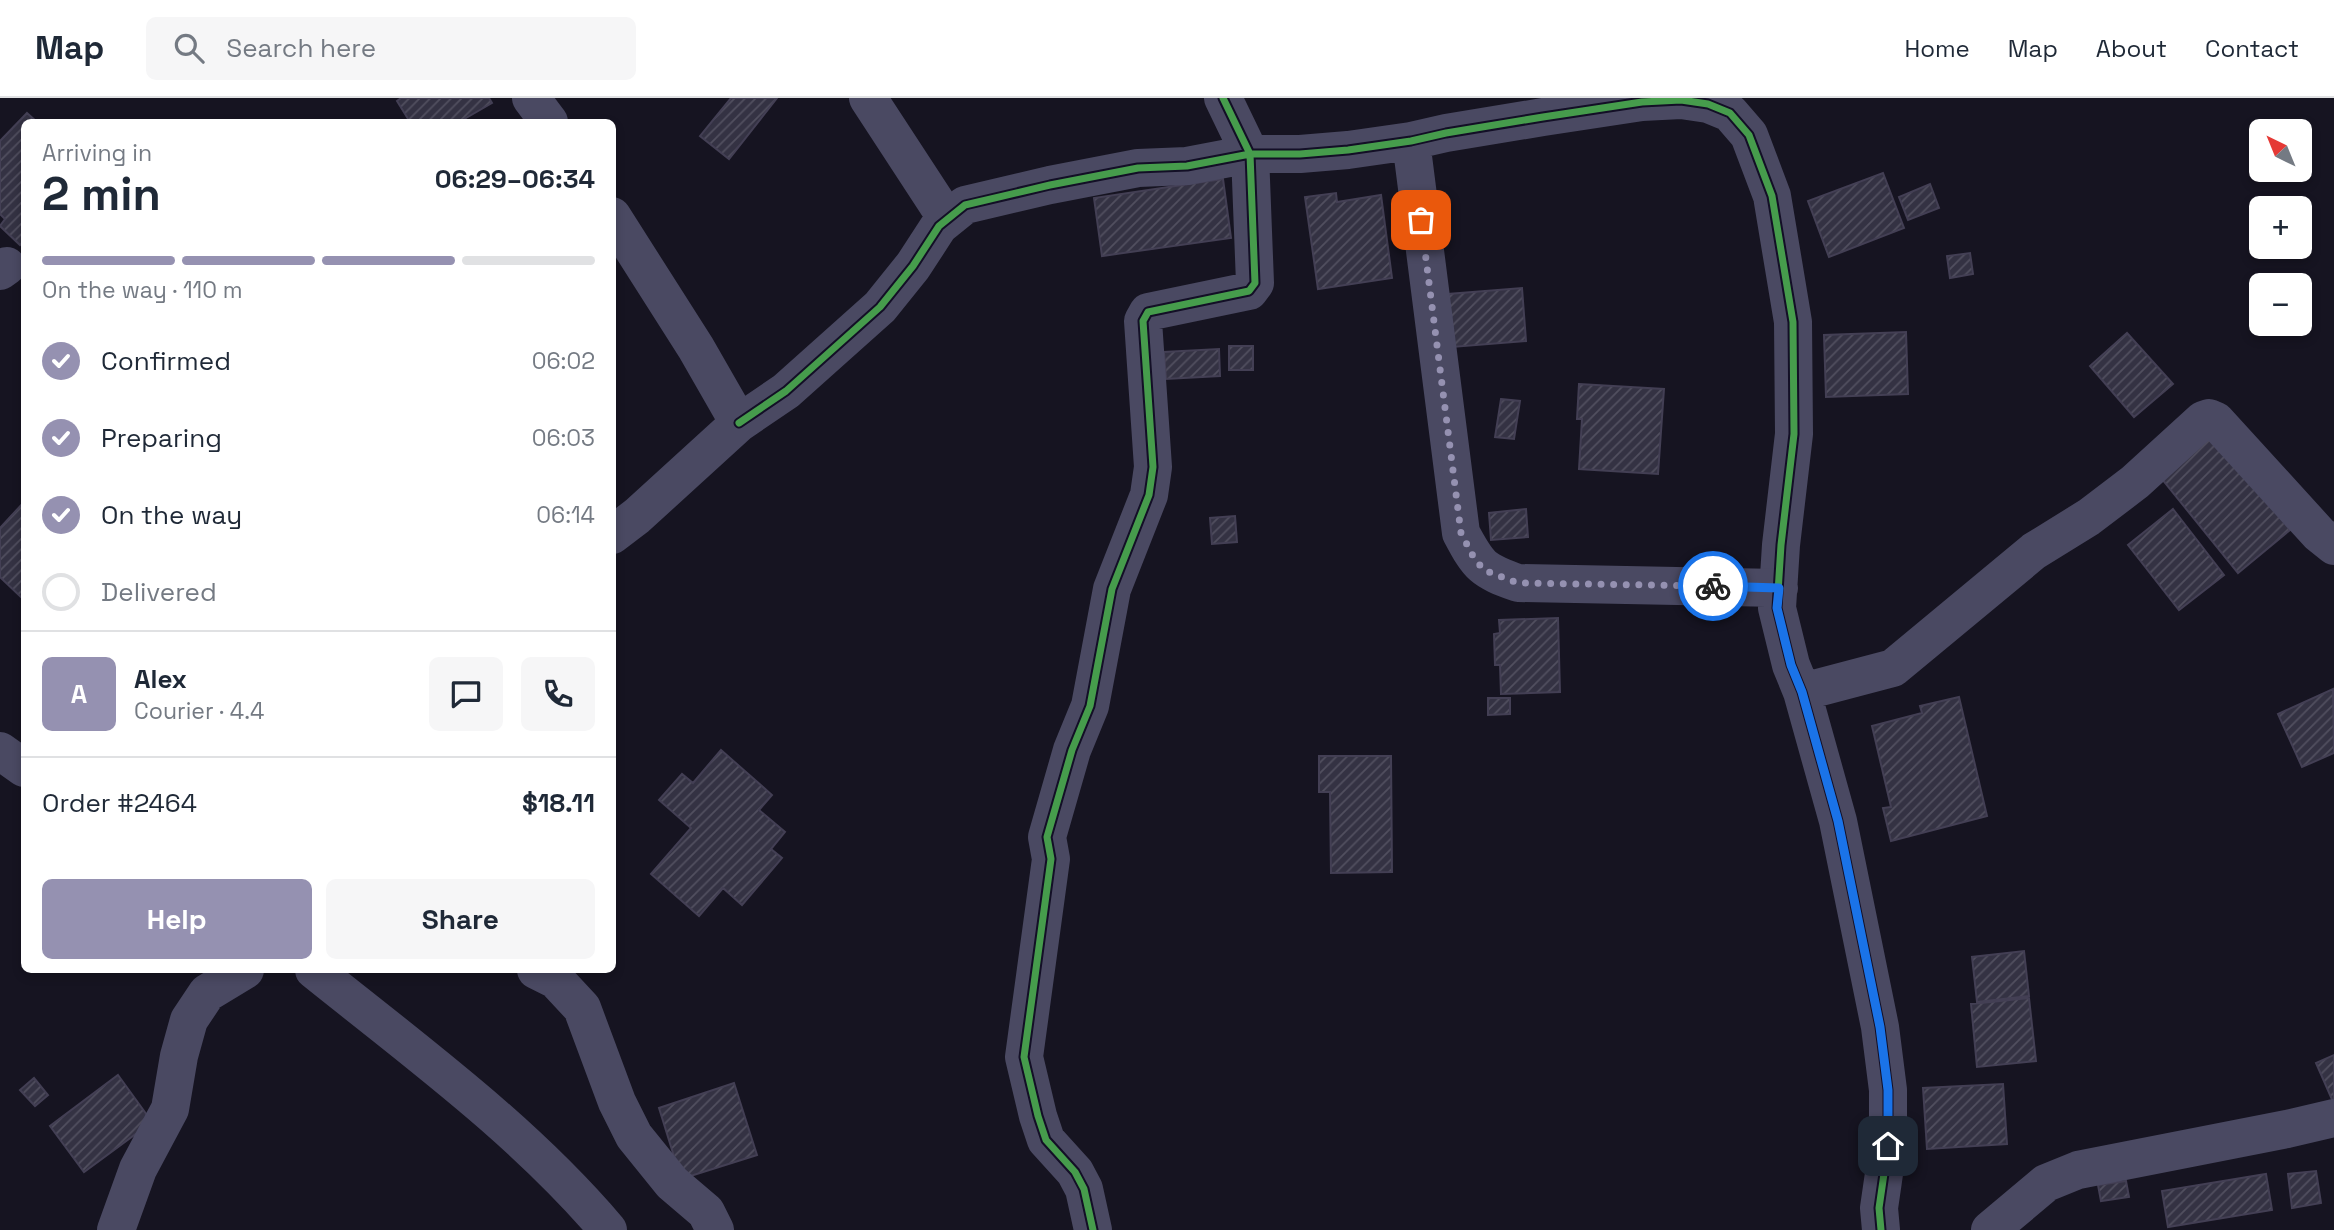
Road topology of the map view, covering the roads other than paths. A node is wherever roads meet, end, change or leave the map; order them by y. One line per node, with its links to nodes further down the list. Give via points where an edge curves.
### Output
1 (531, 98): 4 (street)
2 (868, 98): 7 (street)
3 (1223, 98): 6 (street)
4 (547, 119)
5 (1411, 141): 6 (street, via 1300,155); 12 (street, via 1461,533 1474,558 1484,570 1518,583); 12 (street, via 1642,102 1682,100 1730,113 1749,135 1772,196 1793,322 1794,433)
6 (1250, 154): 7 (street, via 1050,185 965,205); 23 (street, via 1255,283 1249,291 1148,312 1143,321 1153,467 1149,495 1112,589 1090,706 1072,750 1048,837 1051,859 1024,1057 1046,1140 1084,1189)
7 (947, 219): 9 (street, via 880,307 786,391)
8 (616, 222): 9 (street)
9 (739, 423): 10 (street)
10 (616, 532)
11 (2334, 546): 13 (street, via 2209,418 2136,482 2034,551 1893,668)
12 (1779, 588): 13 (street, via 1777,608)
13 (1802, 692): 24 (street, via 1838,821 1880,1027 1888,1090)
14 (0, 751): 15 (street)
15 (21, 766)
16 (239, 973): 20 (street, via 207,993 189,1020 170,1109 138,1169)
17 (318, 973): 21 (street, via 496,1116)
18 (542, 973): 22 (street, via 556,980 582,1008 634,1136 672,1183 706,1212)
19 (2334, 1118): 25 (street, via 2077,1170 2046,1184)
20 (116, 1230)
21 (608, 1230)
22 (715, 1230)
23 (1093, 1230)
24 (1881, 1230)
25 (1990, 1230)

